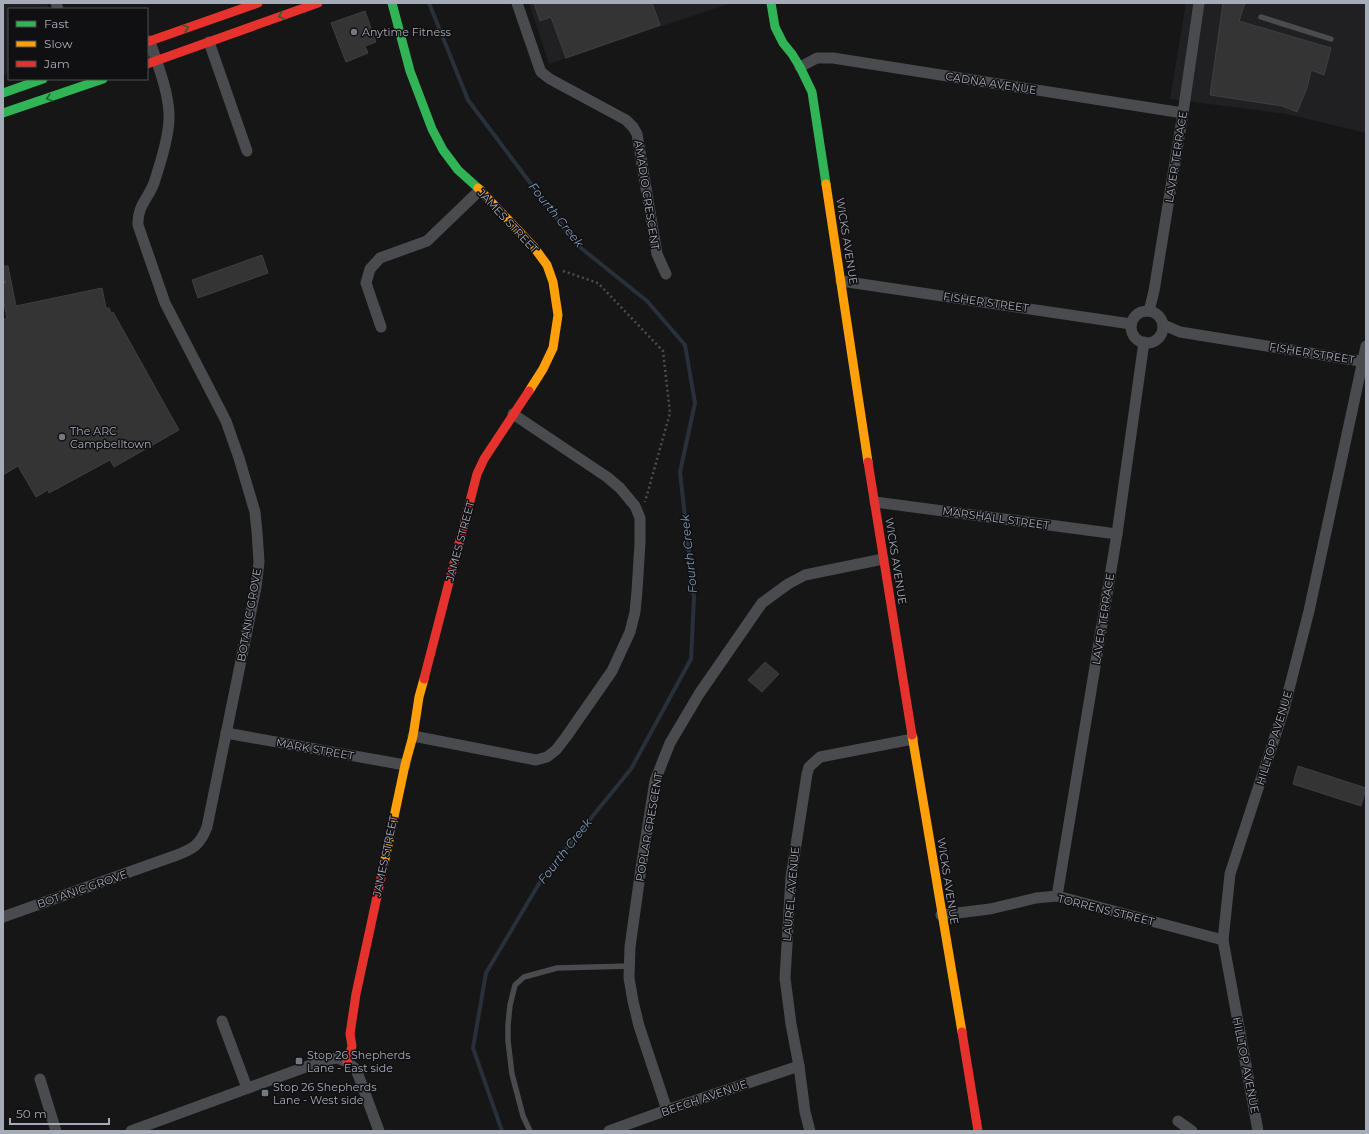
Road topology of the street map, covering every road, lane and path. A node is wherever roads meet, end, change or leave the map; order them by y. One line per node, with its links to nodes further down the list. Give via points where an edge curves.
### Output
1 (258, 3): 9 (street, one-way to 1)
2 (318, 3): 10 (street, one-way to 10)
3 (392, 3): 20 (street, JAMES STREET, via 410,71 432,129 458,170)
4 (517, 3): 22 (street, AMADIO CRESCENT, via 541,72 633,126 637,134 657,254)
5 (771, 3): 12 (street, WICKS AVENUE, via 775,27)
6 (1199, 3): 17 (street, LAVER TERRACE)
7 (1261, 17): 8 (lane)
8 (1331, 38)
9 (148, 41): 11 (street, BOTANIC GROVE)
10 (209, 42): 11 (street); 19 (street)
11 (152, 62): 38 (street, BOTANIC GROVE, via 164,83 169,122 150,192 137,216 138,225 165,303 226,421 249,491 257,532 259,562 256,587)
12 (800, 67): 17 (street, CADNA AVENUE, via 817,58 832,58); 24 (street, WICKS AVENUE, via 812,92)
13 (40, 80): 16 (street)
14 (97, 80): 15 (street)
15 (85, 82): 18 (street, one-way to 18)
16 (3, 93)
17 (1183, 113): 26 (street, LAVER TERRACE)
18 (3, 114)
19 (247, 151)
20 (480, 190): 21 (street, JAMES STREET, via 533,246); 29 (street, via 427,242 380,258 370,269 366,283)
21 (547, 265): 33 (street, JAMES STREET, via 553,282 558,315 553,348 543,369); 35 (path, via 598,283 663,351 670,413)
22 (666, 274)
23 (3, 276): 25 (path)
24 (841, 281): 27 (street, FISHER STREET); 34 (street, WICKS AVENUE)
25 (3, 284)
26 (1149, 311): 27 (street, via 1137,314); 28 (street, via 1157,314)
27 (1131, 324): 30 (street, via 1132,334 1140,342)
28 (1164, 326): 30 (street, via 1160,338 1149,343); 32 (street, FISHER STREET, via 1180,332)
29 (381, 327)
30 (1144, 342): 36 (street, LAVER TERRACE)
31 (1366, 346): 32 (street, HILLTOP AVENUE)
32 (1364, 362): 45 (street, HILLTOP AVENUE, via 1309,611 1284,709 1230,874)
33 (513, 414): 35 (street, via 607,477 620,488); 39 (street, JAMES STREET, via 477,474 419,697)
34 (875, 502): 36 (street, MARSHALL STREET); 37 (street, WICKS AVENUE)
35 (640, 518): 39 (street, via 635,612 630,632 612,671 556,750 547,757 536,760)
36 (1117, 534): 42 (street, LAVER TERRACE)
37 (883, 558): 40 (street, WICKS AVENUE); 46 (street, POPLAR CRESCENT, via 805,575 778,591 762,603 700,694 670,743 655,781 630,947)
38 (226, 734): 41 (street, MARK STREET); 44 (street, BOTANIC GROVE, via 207,827 203,837 193,848)
39 (412, 736): 41 (street, JAMES STREET)
40 (913, 739): 43 (street, WICKS AVENUE); 49 (street, LAUREL AVENUE, via 820,757 809,767 791,877 785,978 790,1024)
41 (405, 765): 48 (street, JAMES STREET, via 356,994 350,1034 352,1046)
42 (1057, 896): 43 (street, TORRENS STREET); 45 (street, TORRENS STREET)
43 (942, 915): 60 (street, WICKS AVENUE)
44 (3, 917)
45 (1223, 940): 62 (street, HILLTOP AVENUE)
46 (630, 966): 52 (street, POPLAR CRESCENT, via 632,1001); 57 (lane, via 557,968 524,977 515,985 510,1005 508,1041 512,1074 523,1116)
47 (222, 1021): 51 (street)
48 (347, 1062): 51 (street, via 338,1058 326,1060); 56 (street, via 356,1069)
49 (799, 1066): 52 (street, BEECH AVENUE); 59 (street, LAUREL AVENUE)
50 (40, 1079): 54 (street)
51 (247, 1088): 55 (street)
52 (667, 1110): 58 (street, BEECH AVENUE)
53 (1178, 1121): 61 (street)
54 (56, 1131)
55 (131, 1131)
56 (379, 1131)
57 (530, 1131)
58 (609, 1131)
59 (810, 1131)
60 (978, 1131)
61 (1192, 1131)
62 (1258, 1131)

